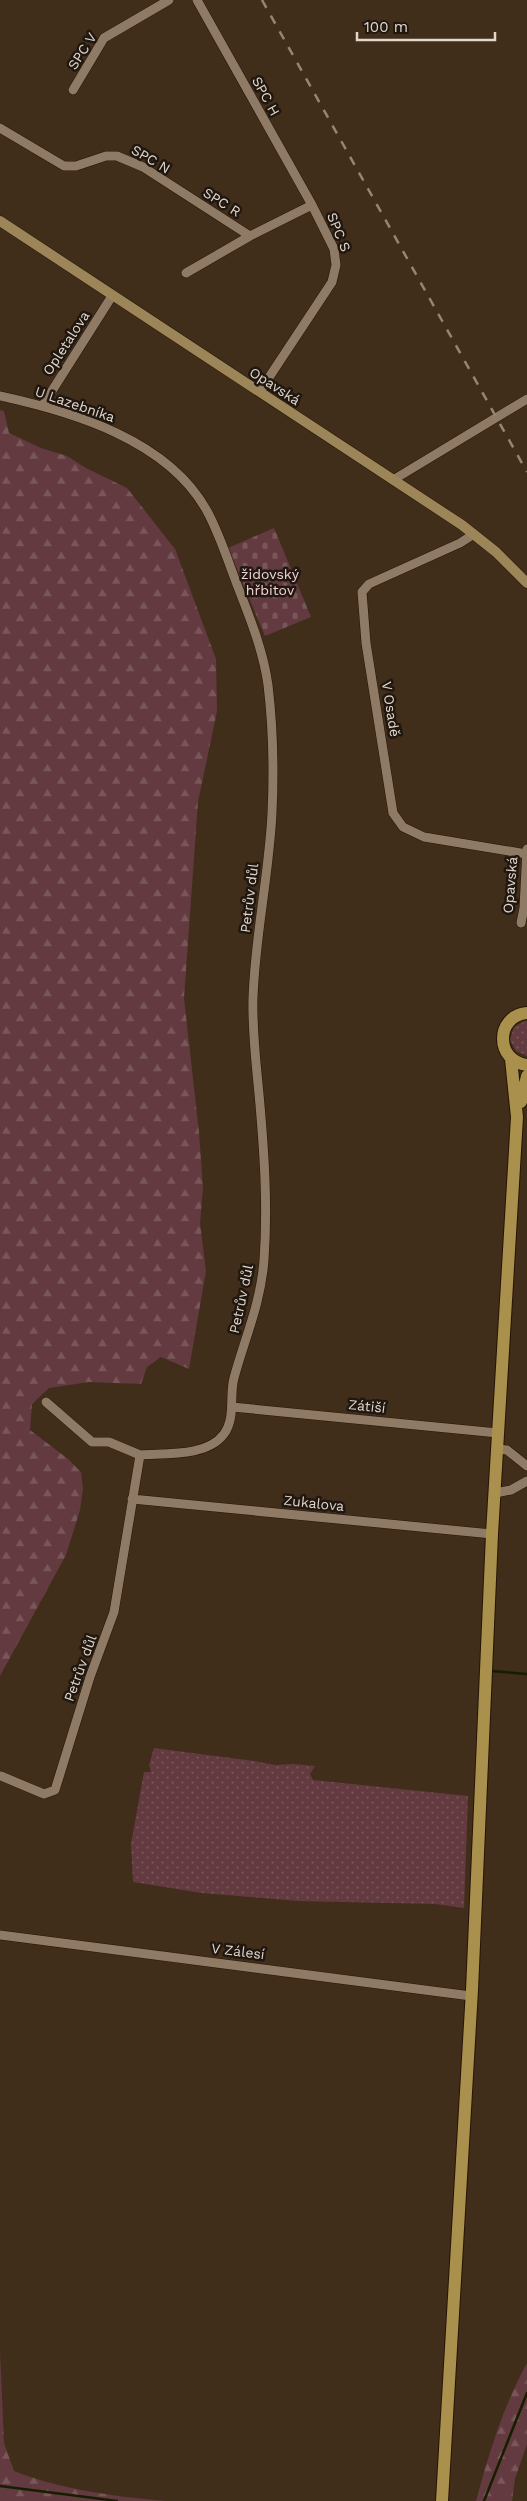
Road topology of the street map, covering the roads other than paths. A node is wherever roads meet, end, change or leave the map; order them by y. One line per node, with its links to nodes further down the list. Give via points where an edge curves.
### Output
1 (168, 0): 3 (street, SPC V, via 104,38)
2 (196, 0): 6 (street, SPC H)
3 (73, 90)
4 (0, 128): 5 (street, SPC N, via 64,166 118,156 143,167)
5 (178, 191): 8 (street, SPC R)
6 (312, 205): 8 (street, SPC S); 11 (street, SPC S, via 334,249 336,265 332,282)
7 (0, 221): 10 (main road, Opavská)
8 (250, 236): 9 (street, SPC S)
9 (186, 273)
10 (112, 296): 11 (main road, Opavská); 14 (street, Opletalova)
11 (260, 392): 15 (main road, Opavská)
12 (0, 396): 14 (street, U Lazebníka)
13 (527, 399): 15 (street)
14 (42, 405): 18 (street, U Lazebníka, via 104,426 177,473 206,508)
15 (393, 480): 16 (main road, Opavská)
16 (474, 534): 17 (main road, Opavská); 20 (street, V Osadě, via 369,584 362,592 366,643 393,813 403,827 424,836)
17 (527, 583)
18 (260, 645): 29 (street, Petrův důl, via 268,685 272,745 272,814 253,1000 264,1151 264,1261 259,1298 232,1386)
19 (527, 849): 20 (street, Opavská)
20 (527, 854): 21 (street, Opavská)
21 (521, 922)
22 (527, 1001): 23 (main road)
23 (523, 1013): 24 (main road, via 509,1021 503,1033 503,1047)
24 (511, 1058): 25 (main road); 27 (main road)
25 (527, 1064)
26 (527, 1076): 27 (main road)
27 (517, 1117): 30 (main road)
28 (46, 1402): 32 (street, via 92,1442 109,1442)
29 (232, 1407): 30 (street, Zátiší); 32 (street, Petrův důl, via 225,1433 216,1442 203,1448)
30 (498, 1433): 31 (main road)
31 (497, 1449): 33 (street, via 507,1450); 35 (main road)
32 (140, 1455): 36 (street, Petrův důl)
33 (527, 1466)
34 (527, 1481): 35 (street, via 511,1490)
35 (495, 1492): 37 (main road)
36 (132, 1499): 37 (street, Zukalova); 38 (street, Petrův důl, via 114,1612 55,1790 44,1794)
37 (492, 1534): 40 (main road)
38 (1, 1776)
39 (0, 1935): 40 (street, V Zálesí)
40 (472, 1996): 41 (main road)
41 (442, 2501)

